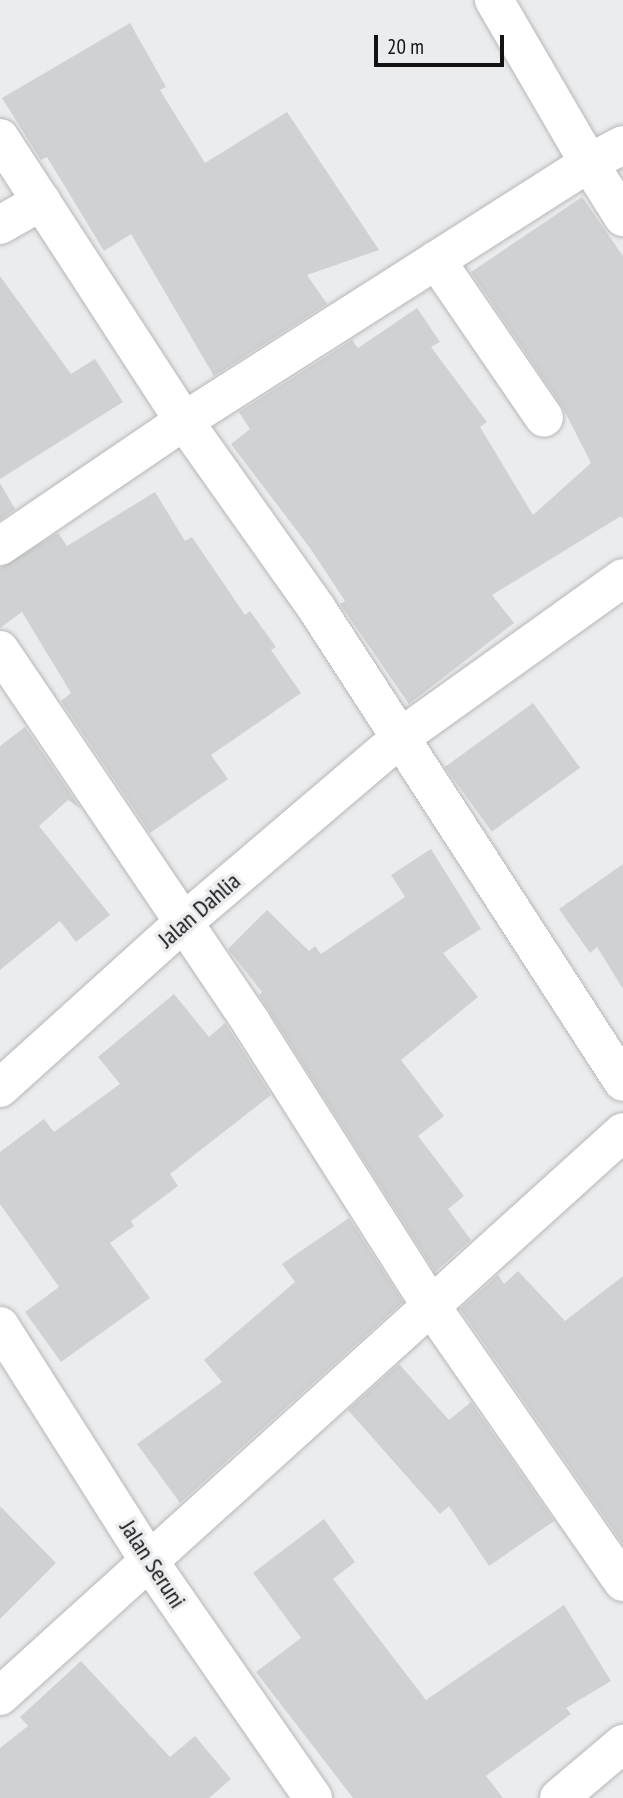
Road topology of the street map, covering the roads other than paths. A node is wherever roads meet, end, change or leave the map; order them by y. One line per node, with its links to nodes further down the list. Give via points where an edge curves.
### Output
1 (494, 0): 4 (street)
2 (0, 138): 5 (street)
3 (623, 145): 4 (street)
4 (589, 163): 6 (street); 8 (street)
5 (42, 201): 7 (street); 10 (street)
6 (623, 217)
7 (0, 226)
8 (436, 260): 9 (street); 10 (street)
9 (544, 418)
10 (184, 421): 11 (street); 14 (street)
11 (0, 546)
12 (623, 578): 14 (street, Jalan Dahlia)
13 (0, 650): 15 (street)
14 (401, 737): 15 (street, Jalan Dahlia); 16 (street)
15 (184, 922): 17 (street, Jalan Dahlia); 19 (street)
16 (623, 1082)
17 (0, 1088)
18 (623, 1132): 19 (street)
19 (431, 1306): 21 (street); 22 (street)
20 (0, 1326): 21 (street, Jalan Seruni)
21 (149, 1561): 23 (street); 25 (street, Jalan Seruni)
22 (623, 1582)
23 (0, 1696)
24 (623, 1744): 26 (street)
25 (313, 1798)
26 (559, 1798)

